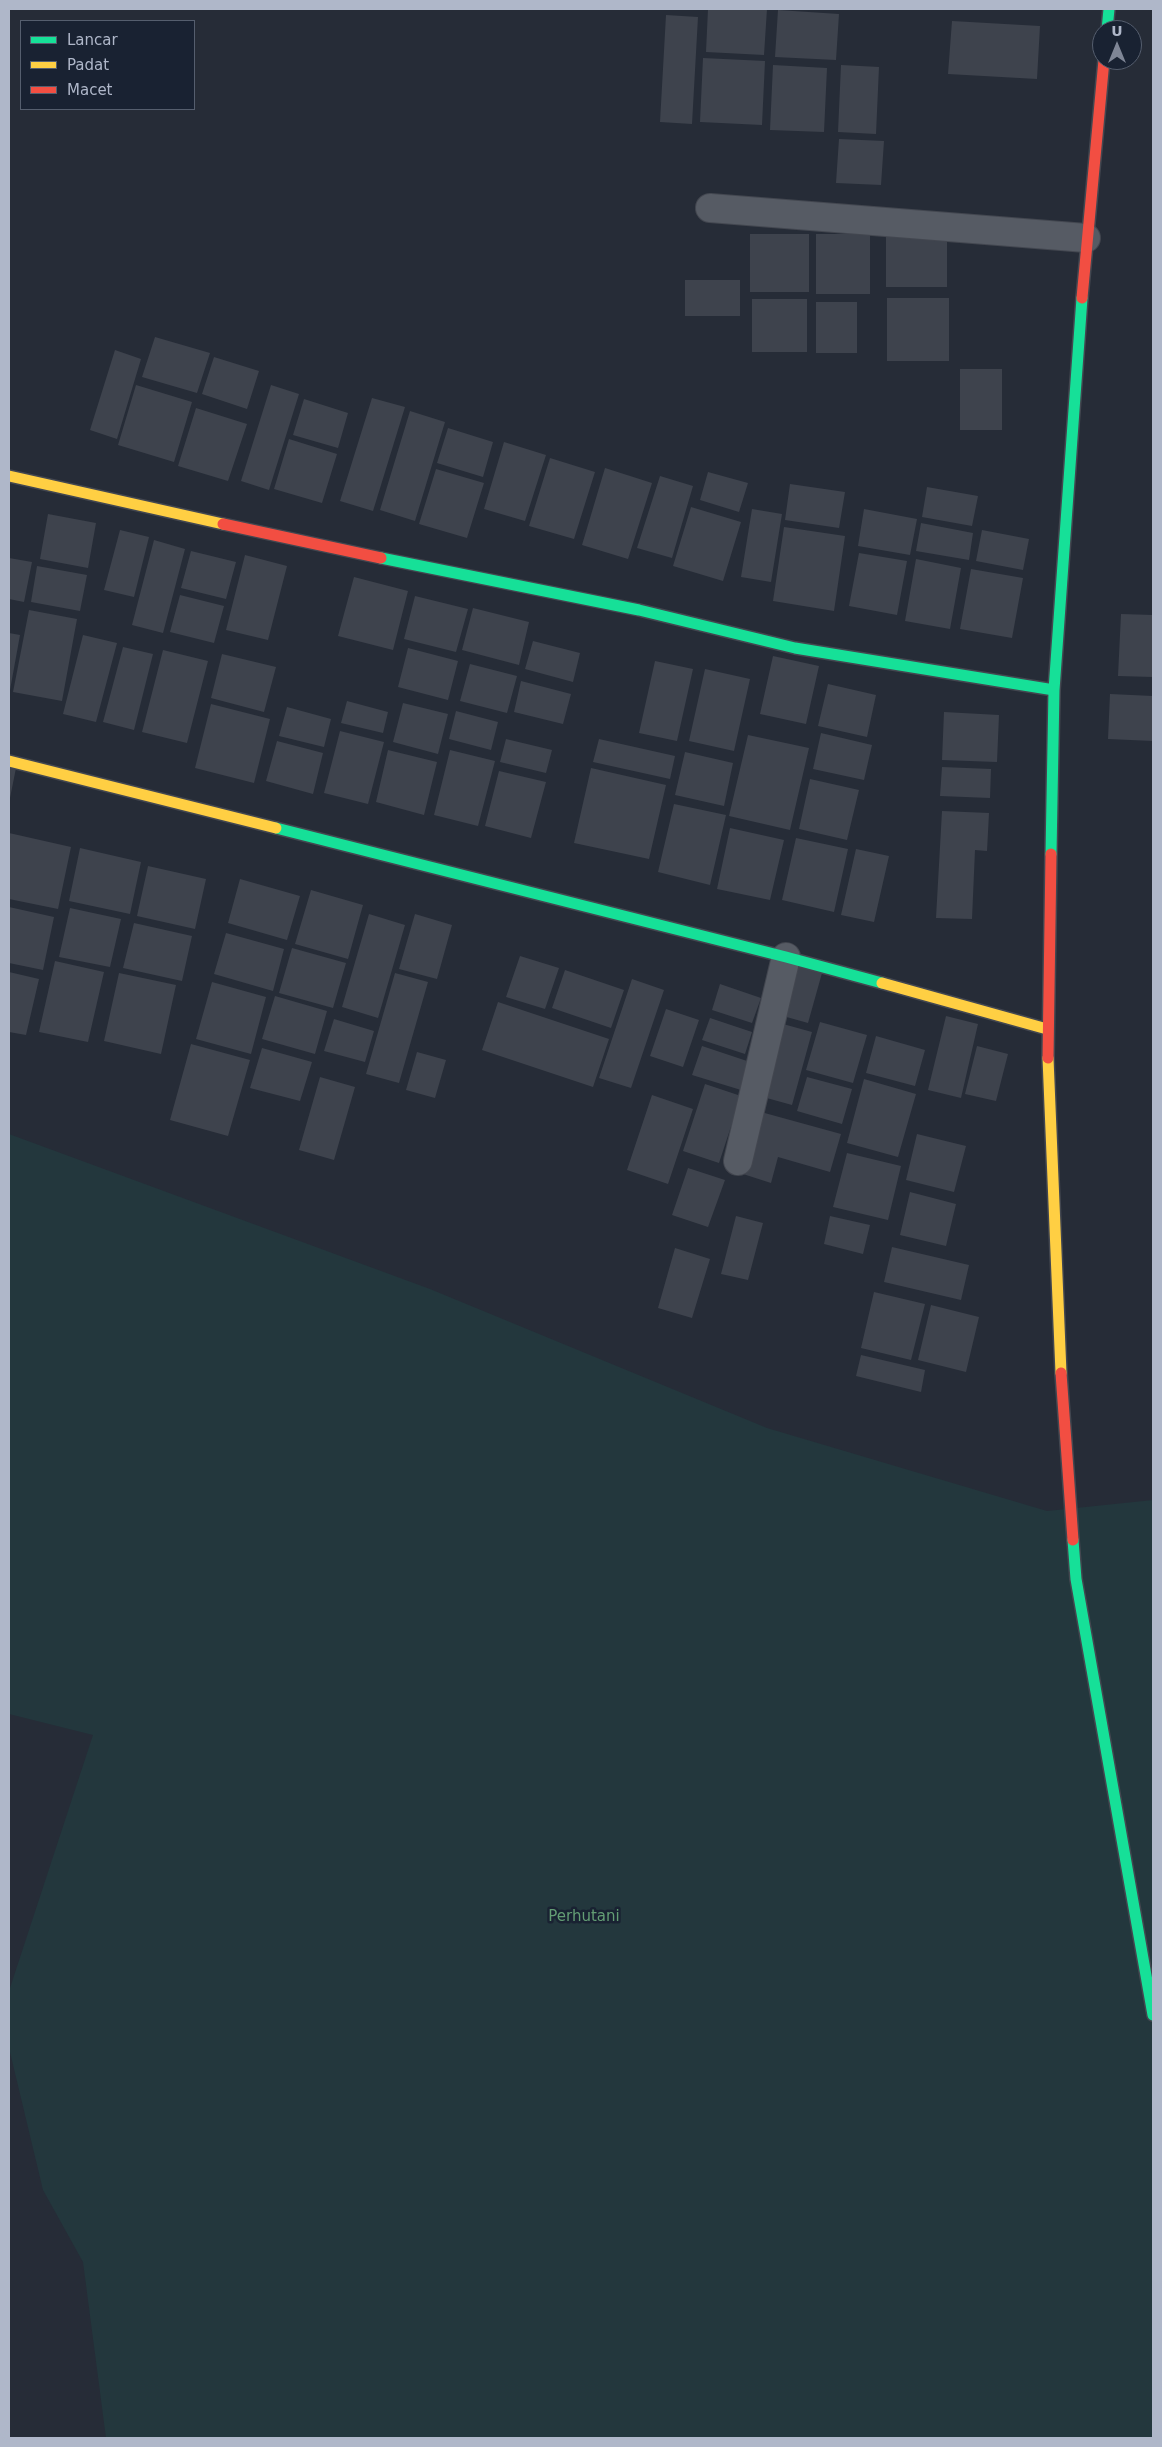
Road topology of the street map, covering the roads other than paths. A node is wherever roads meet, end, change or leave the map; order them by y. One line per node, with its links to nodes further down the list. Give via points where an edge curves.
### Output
1 (1103, 70): 3 (street)
2 (710, 208): 3 (street)
3 (1086, 238): 5 (street)
4 (9, 476): 5 (street, via 321,546 639,610 795,648)
5 (1054, 690): 8 (street)
6 (9, 761): 7 (street)
7 (786, 957): 8 (street); 9 (street)
8 (1047, 1029): 10 (street, via 1063,1426 1076,1579)
9 (738, 1161)
10 (1153, 2015)

